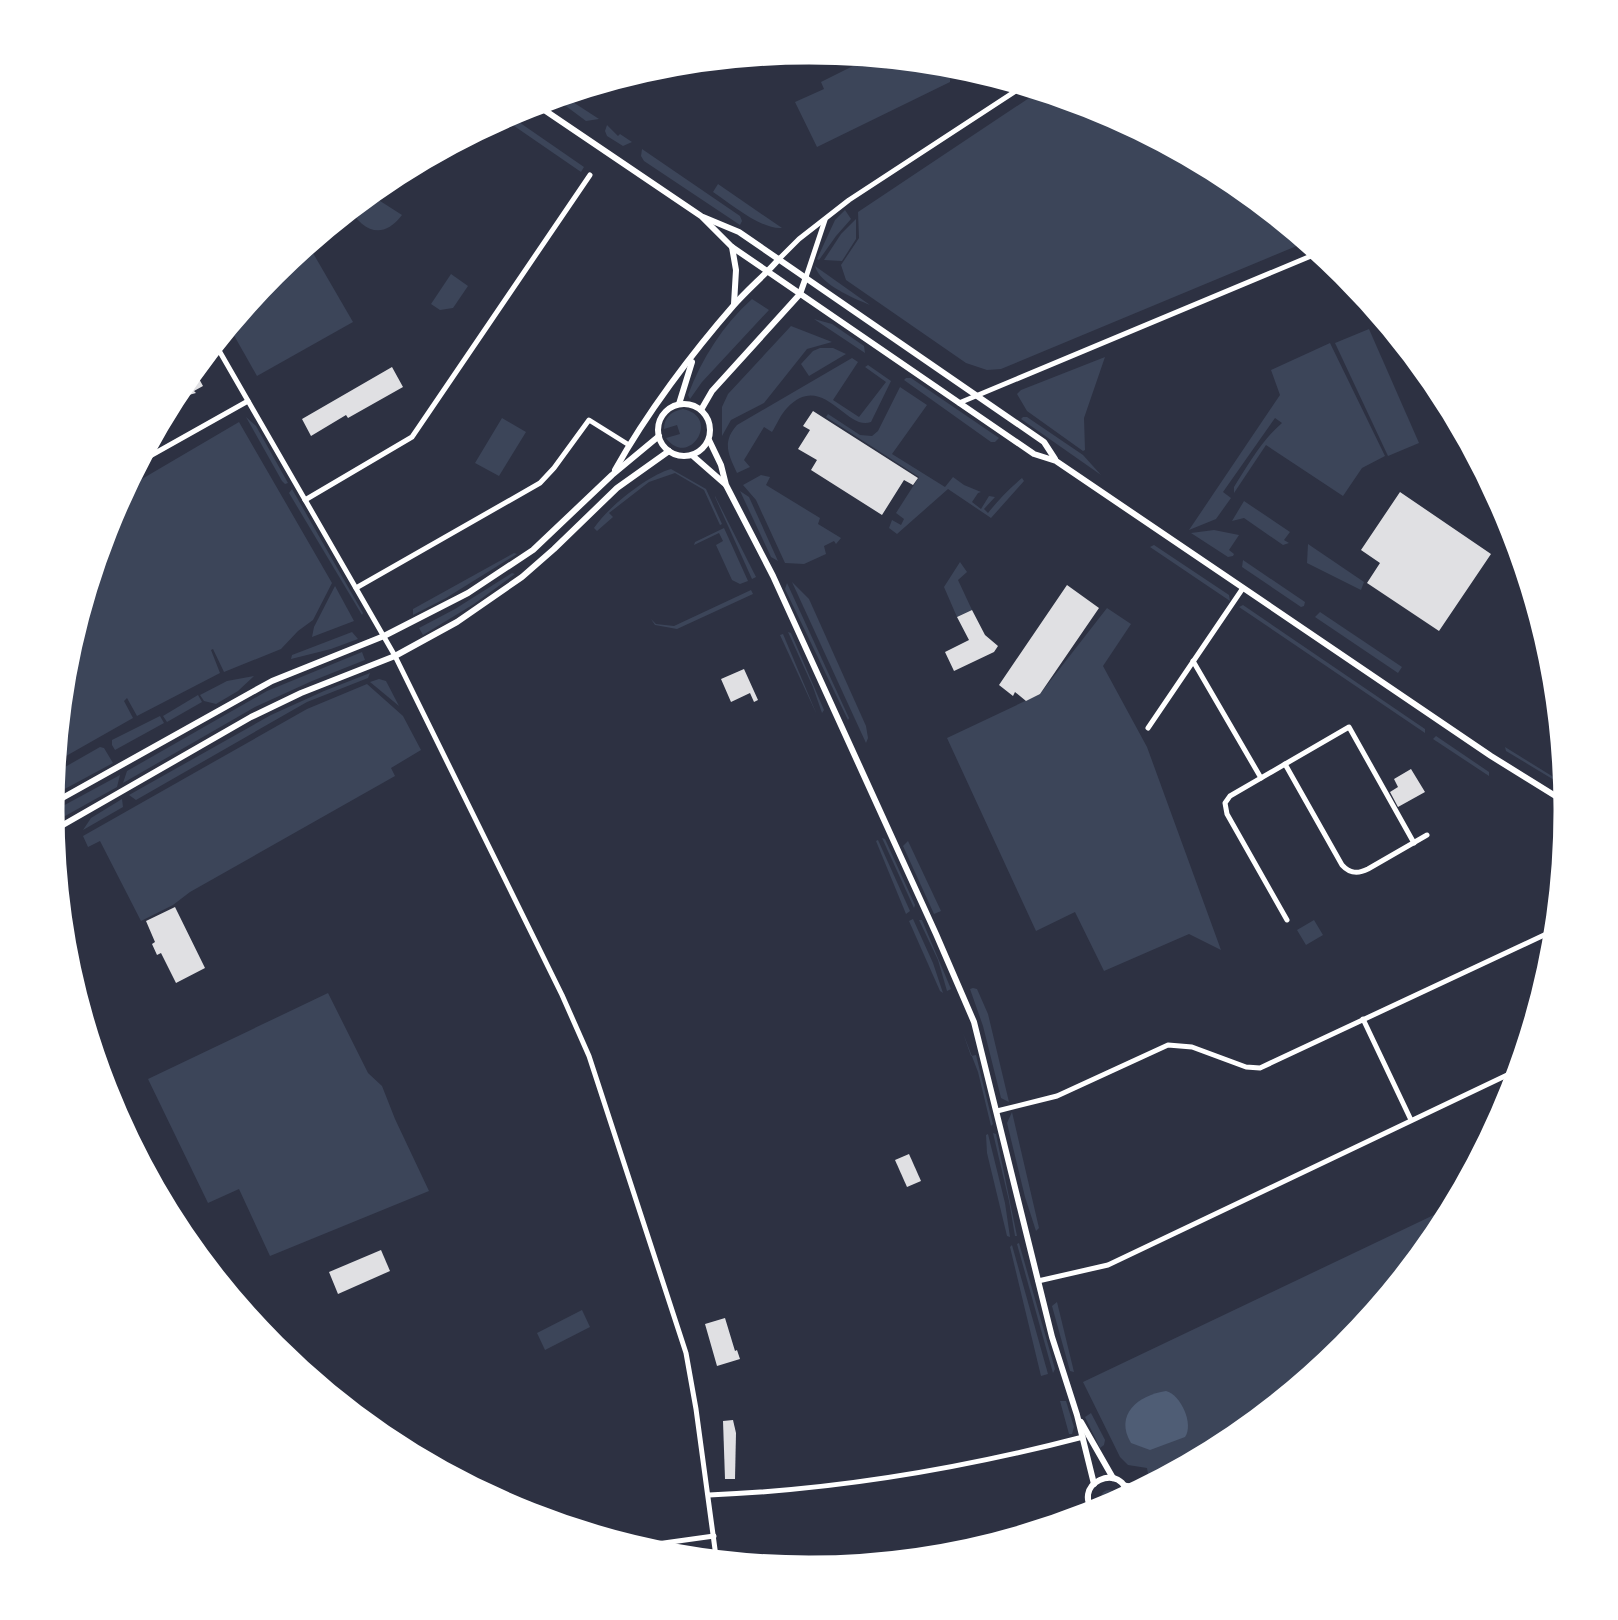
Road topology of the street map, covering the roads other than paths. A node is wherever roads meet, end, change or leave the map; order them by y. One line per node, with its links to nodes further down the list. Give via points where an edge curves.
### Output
1 (1018, 90): 5 (street)
2 (543, 109): 4 (street)
3 (590, 175): 29 (street, via 412,437)
4 (701, 216): 6 (street); 8 (street, via 730,227)
5 (826, 217): 8 (street); 10 (street)
6 (732, 247): 9 (street); 12 (street)
7 (1314, 255): 15 (street)
8 (779, 259): 9 (street); 10 (street)
9 (768, 272): 11 (street); 12 (street)
10 (806, 277): 11 (street); 15 (street)
11 (800, 294): 17 (street); 19 (street, via 712,390)
12 (734, 305): 14 (street)
13 (218, 348): 16 (street)
14 (693, 356): 18 (street); 22 (street)
15 (977, 394): 17 (street); 26 (street, via 1044,442)
16 (248, 401): 25 (street); 29 (street)
17 (959, 403): 26 (street, via 1034,454)
18 (679, 404): 19 (street); 20 (street, via 660,419)
19 (701, 410): 21 (street, via 710,425)
20 (659, 436): 23 (street); 27 (street)
21 (709, 440): 24 (street); 28 (street)
22 (628, 445): 27 (street); 30 (street, via 589,420 540,483)
23 (669, 451): 24 (street); 33 (street, via 617,488 503,592)
24 (692, 456): 28 (street)
25 (148, 457)
26 (1056, 461): 31 (street)
27 (612, 475): 32 (street, via 513,564 440,609)
28 (726, 485): 47 (street, via 960,989 977,1032)
29 (305, 500): 30 (street)
30 (356, 588): 32 (street)
31 (1243, 588): 34 (street); 38 (street)
32 (384, 636): 33 (street); 39 (street, via 272,681)
33 (395, 656): 40 (street, via 251,717); 57 (street, via 589,1056 684,1344)
34 (1193, 661): 35 (street); 37 (street)
35 (1148, 728)
36 (1285, 764): 37 (street); 42 (street, via 1349,871 1368,869); 42 (street, via 1349,727)
37 (1261, 778): 43 (street, via 1230,796 1225,808)
38 (1558, 797)
39 (60, 799)
40 (60, 827)
41 (1427, 835): 42 (street)
42 (1414, 843)
43 (1287, 920)
44 (1548, 933): 45 (street)
45 (1363, 1019): 47 (street, via 1267,1065 1248,1068 1192,1047 1173,1045 1057,1096); 48 (street)
46 (1511, 1073): 48 (street)
47 (997, 1111): 49 (street)
48 (1411, 1120): 49 (street, via 1117,1261)
49 (1038, 1281): 50 (street)
50 (1077, 1415): 51 (street); 52 (street)
51 (1083, 1437): 53 (street); 57 (street, via 869,1482)
52 (1113, 1478): 53 (street); 54 (street)
53 (1094, 1484): 58 (street, via 1088,1498)
54 (1124, 1485): 55 (street); 56 (street)
55 (1132, 1486)
56 (1125, 1490)
57 (709, 1494): 59 (street)
58 (1090, 1505)
59 (714, 1536): 60 (street); 61 (street)
60 (655, 1544)
61 (716, 1555)

